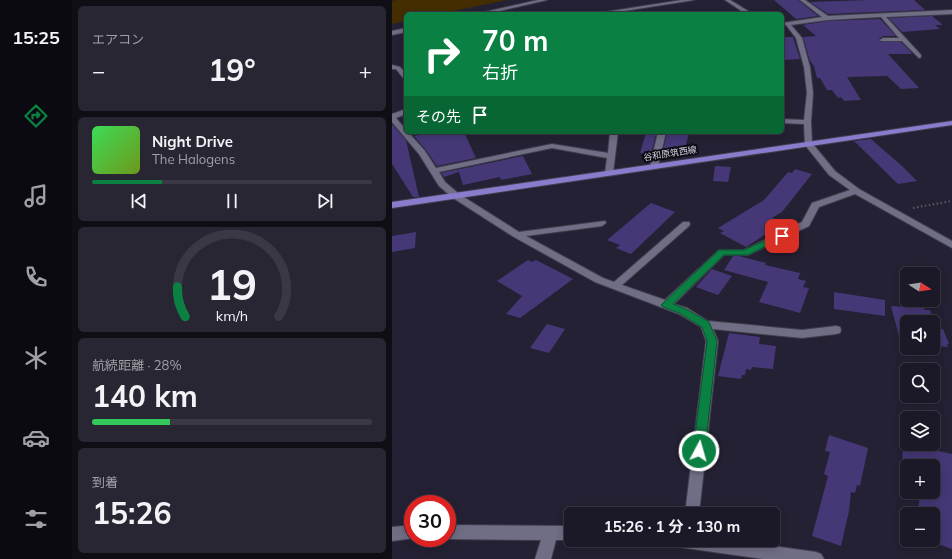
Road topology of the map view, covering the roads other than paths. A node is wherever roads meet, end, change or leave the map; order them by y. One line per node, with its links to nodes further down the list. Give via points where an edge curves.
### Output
1 (545, 0): 5 (street)
2 (692, 0): 6 (street)
3 (727, 0): 7 (street)
4 (802, 0): 10 (street)
5 (488, 12)
6 (609, 12)
7 (747, 12)
8 (952, 12): 9 (street)
9 (882, 15): 10 (street); 14 (street)
10 (827, 18): 11 (street)
11 (785, 24): 23 (street, via 799,38 807,67 810,93)
12 (404, 31): 13 (street)
13 (392, 34)
14 (904, 38): 15 (street); 16 (street)
15 (883, 40)
16 (920, 56)
17 (404, 63): 18 (street)
18 (392, 66): 19 (street, via 398,68)
19 (404, 76)
20 (404, 112): 21 (street)
21 (392, 118): 25 (street)
22 (784, 121): 23 (street)
23 (807, 122): 29 (street)
24 (952, 123): 29 (main road, 谷和原筑西線)
25 (404, 132)
26 (406, 134): 32 (street)
27 (614, 134): 30 (street)
28 (662, 134): 31 (street)
29 (808, 143): 31 (main road, 谷和原筑西線); 34 (street, via 832,173)
30 (611, 156): 32 (street, via 552,146); 33 (street)
31 (654, 166): 33 (main road, 谷和原筑西線)
32 (434, 171): 35 (street, via 442,184)
33 (609, 173): 35 (main road, 谷和原筑西線)
34 (856, 191): 40 (street); 42 (street, via 815,205 806,224 745,253 722,252)
35 (456, 196): 36 (main road, 谷和原筑西線); 39 (street)
36 (392, 205)
37 (602, 223): 39 (street)
38 (686, 224): 41 (street)
39 (517, 235): 41 (street, via 599,280)
40 (952, 245)
41 (615, 286): 42 (street)
42 (666, 305): 43 (street)
43 (706, 325): 44 (street, via 802,334); 45 (street, via 712,341)
44 (836, 330)
45 (693, 507)
46 (456, 532): 47 (street)
47 (551, 532): 49 (street); 53 (street)
48 (404, 533): 50 (street)
49 (564, 533)
50 (392, 534)
51 (723, 547): 52 (street)
52 (771, 556): 54 (street)
53 (543, 559)
54 (816, 559)

